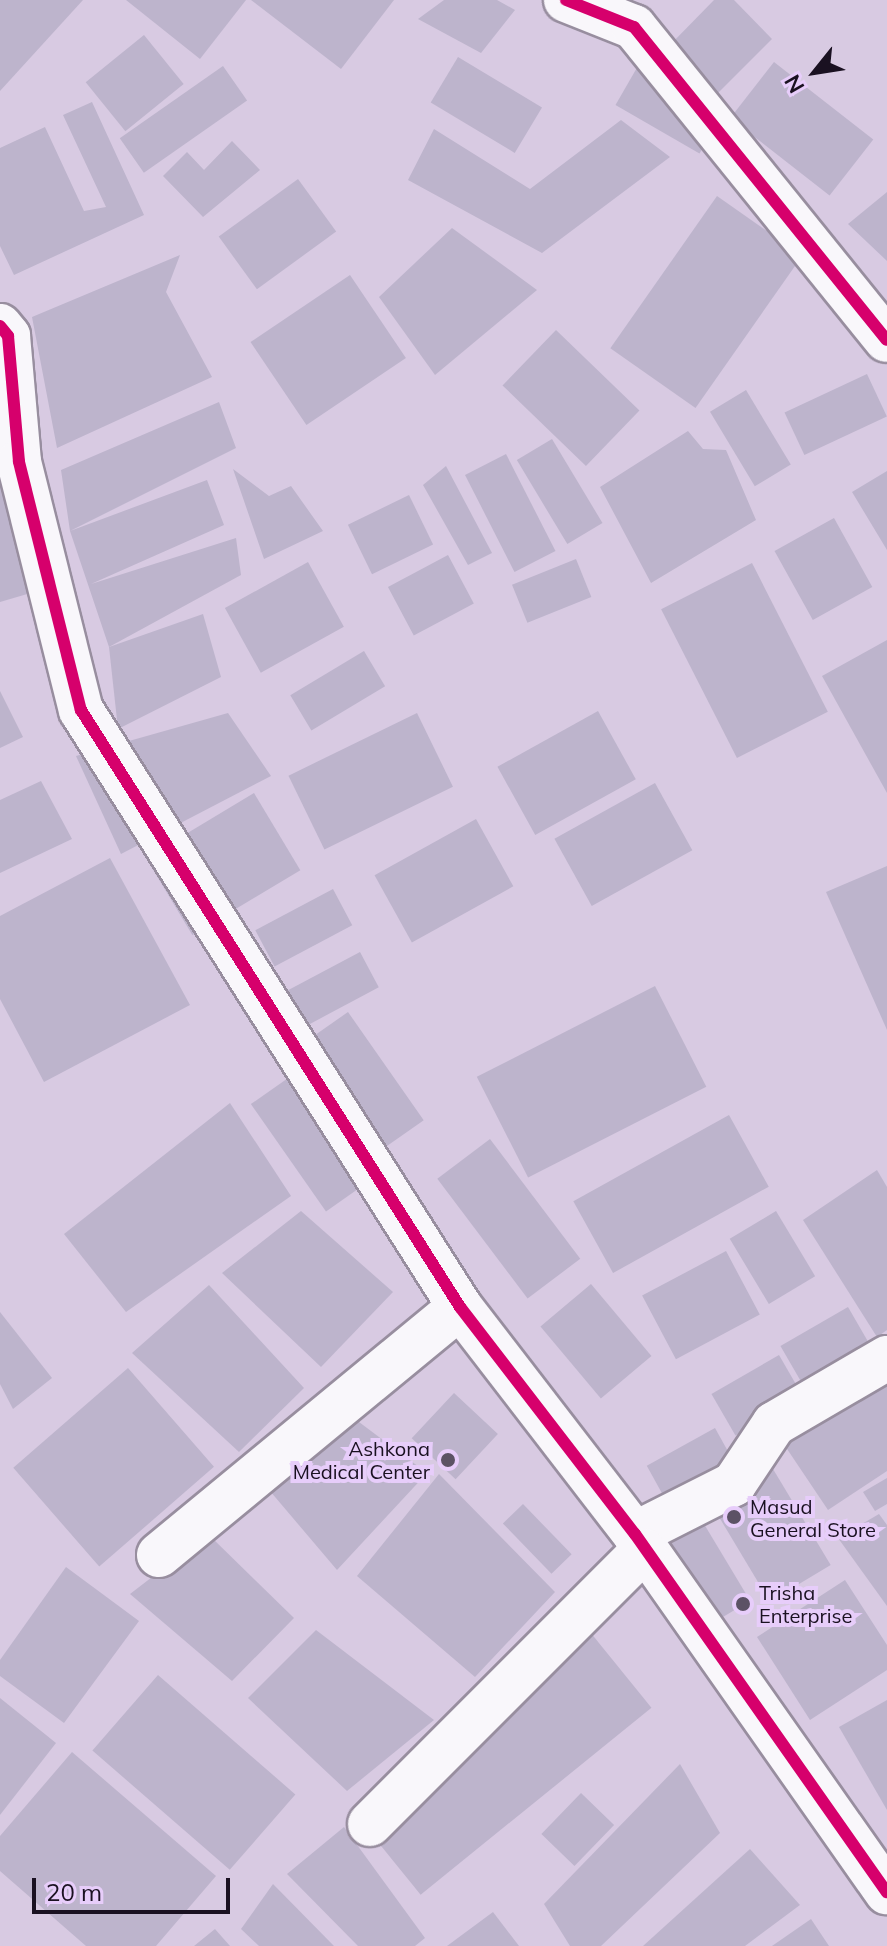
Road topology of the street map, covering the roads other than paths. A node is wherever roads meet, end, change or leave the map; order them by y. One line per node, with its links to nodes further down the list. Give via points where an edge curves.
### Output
1 (566, 0): 3 (street, via 634,27)
2 (0, 326): 4 (street, via 8,336 19,462 81,710)
3 (887, 340)
4 (460, 1307): 6 (street); 7 (street)
5 (887, 1358): 6 (street, via 774,1424 734,1484)
6 (640, 1542): 8 (street); 9 (street)
7 (159, 1555)
8 (370, 1824)
9 (887, 1892)

